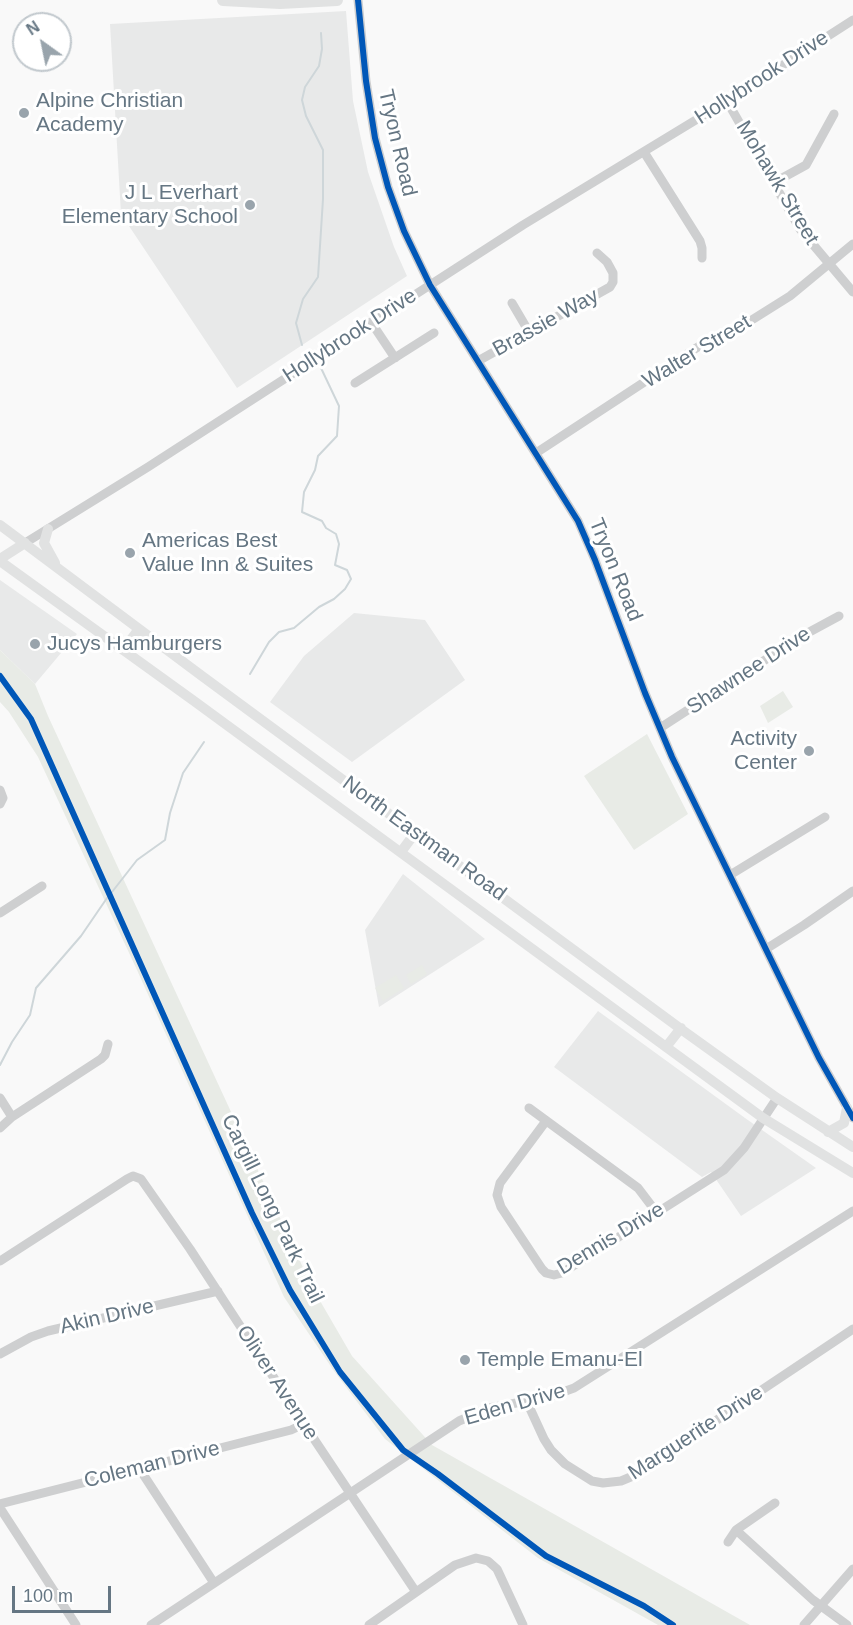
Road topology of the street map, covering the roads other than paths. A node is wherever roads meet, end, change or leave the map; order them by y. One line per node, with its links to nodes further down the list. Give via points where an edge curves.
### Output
1 (223, 0): 2 (highway)
2 (337, 0)
3 (358, 0): 13 (street, Tryon Road, via 378,154 399,218)
4 (853, 20): 5 (street, Hollybrook Drive)
5 (727, 101): 7 (street, Hollybrook Drive); 8 (street, Mohawk Street)
6 (834, 114): 8 (street, via 807,163)
7 (644, 152): 11 (street, via 700,241); 13 (street, Hollybrook Drive)
8 (775, 182): 12 (street, Mohawk Street, via 800,228)
9 (853, 244): 12 (street, Walter Street)
10 (597, 253): 17 (street, Brassie Way, via 613,273 611,285)
11 (702, 258)
12 (829, 264): 14 (street, Mohawk Street); 22 (street, Walter Street, via 790,296 739,328 707,341)
13 (430, 285): 16 (street, Hollybrook Drive); 20 (street, Tryon Road)
14 (853, 291)
15 (512, 303): 17 (street)
16 (371, 322): 19 (street); 24 (street, Hollybrook Drive)
17 (529, 332): 20 (street, Brassie Way)
18 (434, 333): 19 (street)
19 (394, 358): 21 (street)
20 (478, 361): 22 (street, Tryon Road)
21 (355, 383)
22 (536, 453): 31 (street, Tryon Road, via 586,537)
23 (0, 525): 25 (main road, North Eastman Road)
24 (48, 529): 25 (street, Hollybrook Drive); 27 (main road, via 45,546)
25 (25, 543): 26 (main road, Hollybrook Drive); 27 (main road, North Eastman Road)
26 (0, 560): 30 (main road, North Eastman Road)
27 (58, 568): 29 (main road, North Eastman Road)
28 (839, 616): 31 (street, Shawnee Drive)
29 (139, 629): 30 (main road); 35 (main road, North Eastman Road)
30 (123, 650): 36 (main road, North Eastman Road)
31 (660, 728): 37 (street, Tryon Road)
32 (0, 790): 33 (street)
33 (0, 804)
34 (825, 817): 37 (street)
35 (415, 833): 36 (main road); 42 (main road, North Eastman Road)
36 (401, 852): 44 (main road, North Eastman Road)
37 (730, 875): 41 (street, Tryon Road)
38 (42, 886): 40 (street)
39 (853, 891): 41 (street)
40 (0, 913)
41 (766, 949): 48 (street, Tryon Road)
42 (681, 1028): 44 (main road); 46 (main road, North Eastman Road)
43 (108, 1044): 49 (street, via 100,1059)
44 (666, 1047): 50 (main road, North Eastman Road)
45 (0, 1098): 49 (street)
46 (777, 1098): 50 (street, Dennis Drive); 53 (main road, North Eastman Road)
47 (529, 1108): 51 (street)
48 (850, 1113): 53 (main road, via 844,1123)
49 (12, 1117): 52 (street)
50 (763, 1118): 55 (main road, North Eastman Road); 57 (street, Dennis Drive, via 727,1167)
51 (546, 1121): 57 (street, via 640,1190); 57 (street, Dennis Drive, via 497,1192 501,1207 546,1273 562,1273)
52 (0, 1128)
53 (828, 1132): 54 (main road, North Eastman Road)
54 (853, 1147)
55 (853, 1173)
56 (853, 1211): 62 (street, Eden Drive, via 580,1384 556,1395)
57 (657, 1213)
58 (0, 1261): 59 (street, Oliver Avenue, via 127,1179 136,1177 144,1182)
59 (218, 1291): 61 (street, Akin Drive, via 48,1331); 63 (street, Oliver Avenue)
60 (853, 1329): 62 (street, Marguerite Drive, via 621,1481 592,1481 565,1464 544,1439)
61 (0, 1354)
62 (527, 1401): 65 (street, Eden Drive, via 465,1418)
63 (304, 1424): 64 (street, Coleman Drive); 65 (street, Oliver Avenue)
64 (139, 1468): 67 (street, Coleman Drive); 71 (street)
65 (349, 1493): 71 (street, Eden Drive); 72 (street, Oliver Avenue)
66 (775, 1503): 68 (street)
67 (0, 1506): 74 (street)
68 (736, 1530): 69 (street); 73 (street)
69 (728, 1542)
70 (853, 1569): 73 (street)
71 (214, 1583): 75 (street, Eden Drive)
72 (416, 1592): 76 (street); 77 (street, via 459,1563 482,1559 500,1573)
73 (821, 1606): 78 (street); 79 (street)
74 (76, 1625)
75 (151, 1625)
76 (369, 1625)
77 (523, 1625)
78 (804, 1625)
79 (847, 1625)

